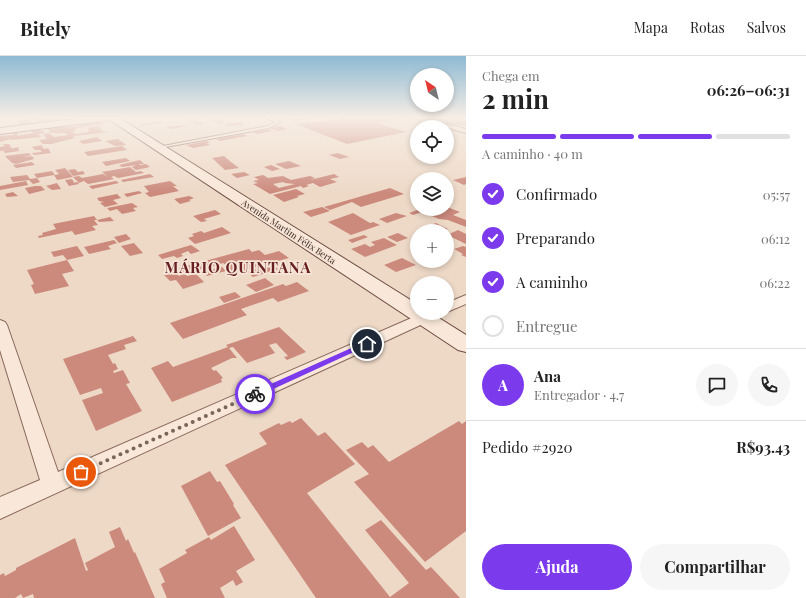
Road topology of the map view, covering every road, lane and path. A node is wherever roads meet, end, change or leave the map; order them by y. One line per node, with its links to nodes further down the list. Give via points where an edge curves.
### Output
1 (151, 142): 3 (street, Avenida Martim Félix Berta)
2 (190, 142): 3 (lane)
3 (160, 148): 5 (street, Avenida Martim Félix Berta)
4 (466, 300): 6 (street)
5 (410, 303)
6 (454, 305)
7 (418, 320): 11 (street)
8 (435, 320): 10 (street, Avenida Martim Félix Berta)
9 (0, 325): 11 (street)
10 (466, 345)
11 (52, 485): 12 (street)
12 (0, 508)

